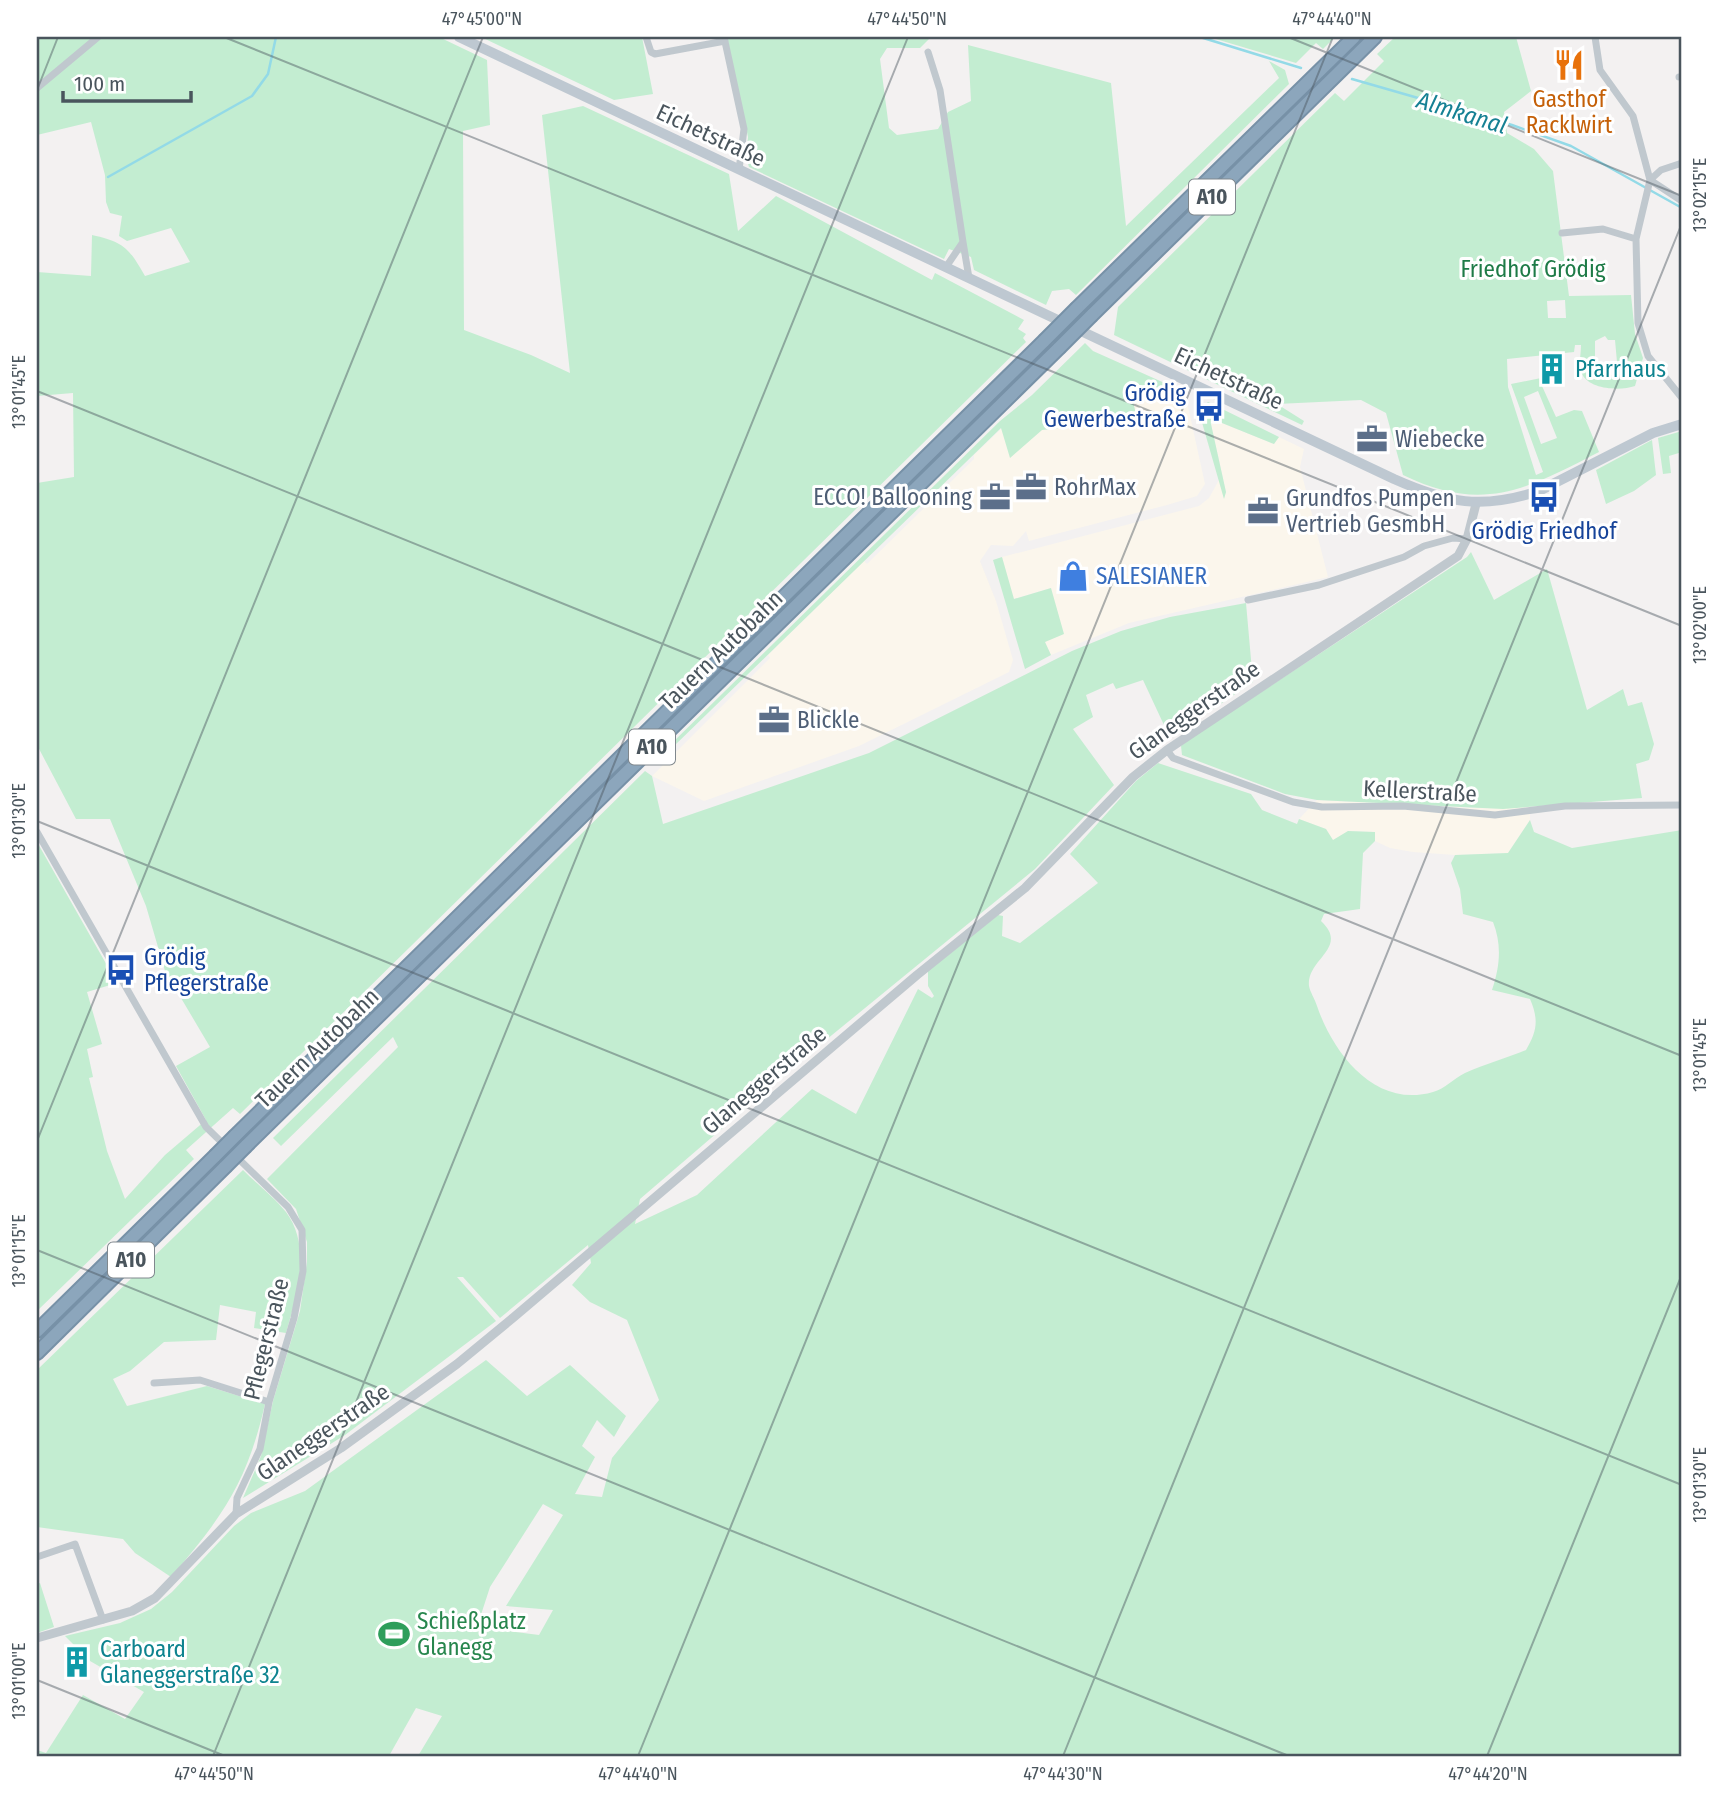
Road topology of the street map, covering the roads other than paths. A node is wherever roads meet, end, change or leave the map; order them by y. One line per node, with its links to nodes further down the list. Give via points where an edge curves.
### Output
1 (98, 37): 9 (street)
2 (459, 37): 11 (main road, Eichetstraße)
3 (646, 37): 7 (street, via 655,54)
4 (1354, 37): 27 (highway, Tauern Autobahn / A10, bridge)
5 (1375, 37): 28 (highway, Tauern Autobahn / A10, bridge)
6 (1595, 37): 12 (street, via 1600,70 1633,116)
7 (725, 39): 11 (street, via 744,130)
8 (928, 52): 16 (street, via 940,90)
9 (37, 88)
10 (1682, 163): 12 (street, via 1661,170)
11 (739, 170): 17 (main road, Eichetstraße)
12 (1650, 182): 13 (street); 15 (street)
13 (1682, 201)
14 (1562, 233): 15 (street, via 1603,229)
15 (1636, 239): 19 (street, via 1635,295 1642,340 1657,370)
16 (963, 242): 17 (street); 18 (street)
17 (946, 267): 18 (main road, Eichetstraße)
18 (969, 278): 21 (main road, Eichetstraße, via 1420,491)
19 (1682, 398)
20 (1682, 424): 21 (main road, Eichetstraße, via 1644,437 1539,491)
21 (1476, 504): 22 (street, Glaneggerstraße)
22 (1467, 539): 23 (street, via 1424,546 1319,585); 24 (street, Glaneggerstraße, via 1449,563)
23 (1248, 600)
24 (1167, 750): 25 (street, Kellerstraße, via 1173,758 1293,802 1322,807 1403,806 1495,814 1565,806); 31 (street, Glaneggerstraße, via 1133,777 1025,888 481,1345 341,1448)
25 (1682, 805)
26 (37, 832): 30 (street, Pflegerstraße, via 206,1127 288,1207 302,1230 300,1288)
27 (37, 1331)
28 (37, 1353)
29 (154, 1382): 30 (street, via 200,1380)
30 (269, 1402): 31 (street, Pflegerstraße, via 260,1449 237,1499)
31 (236, 1514): 33 (street, Glaneggerstraße, via 155,1598)
32 (37, 1557): 33 (street, via 75,1544)
33 (103, 1620): 34 (street, Glaneggerstraße)
34 (37, 1638)

